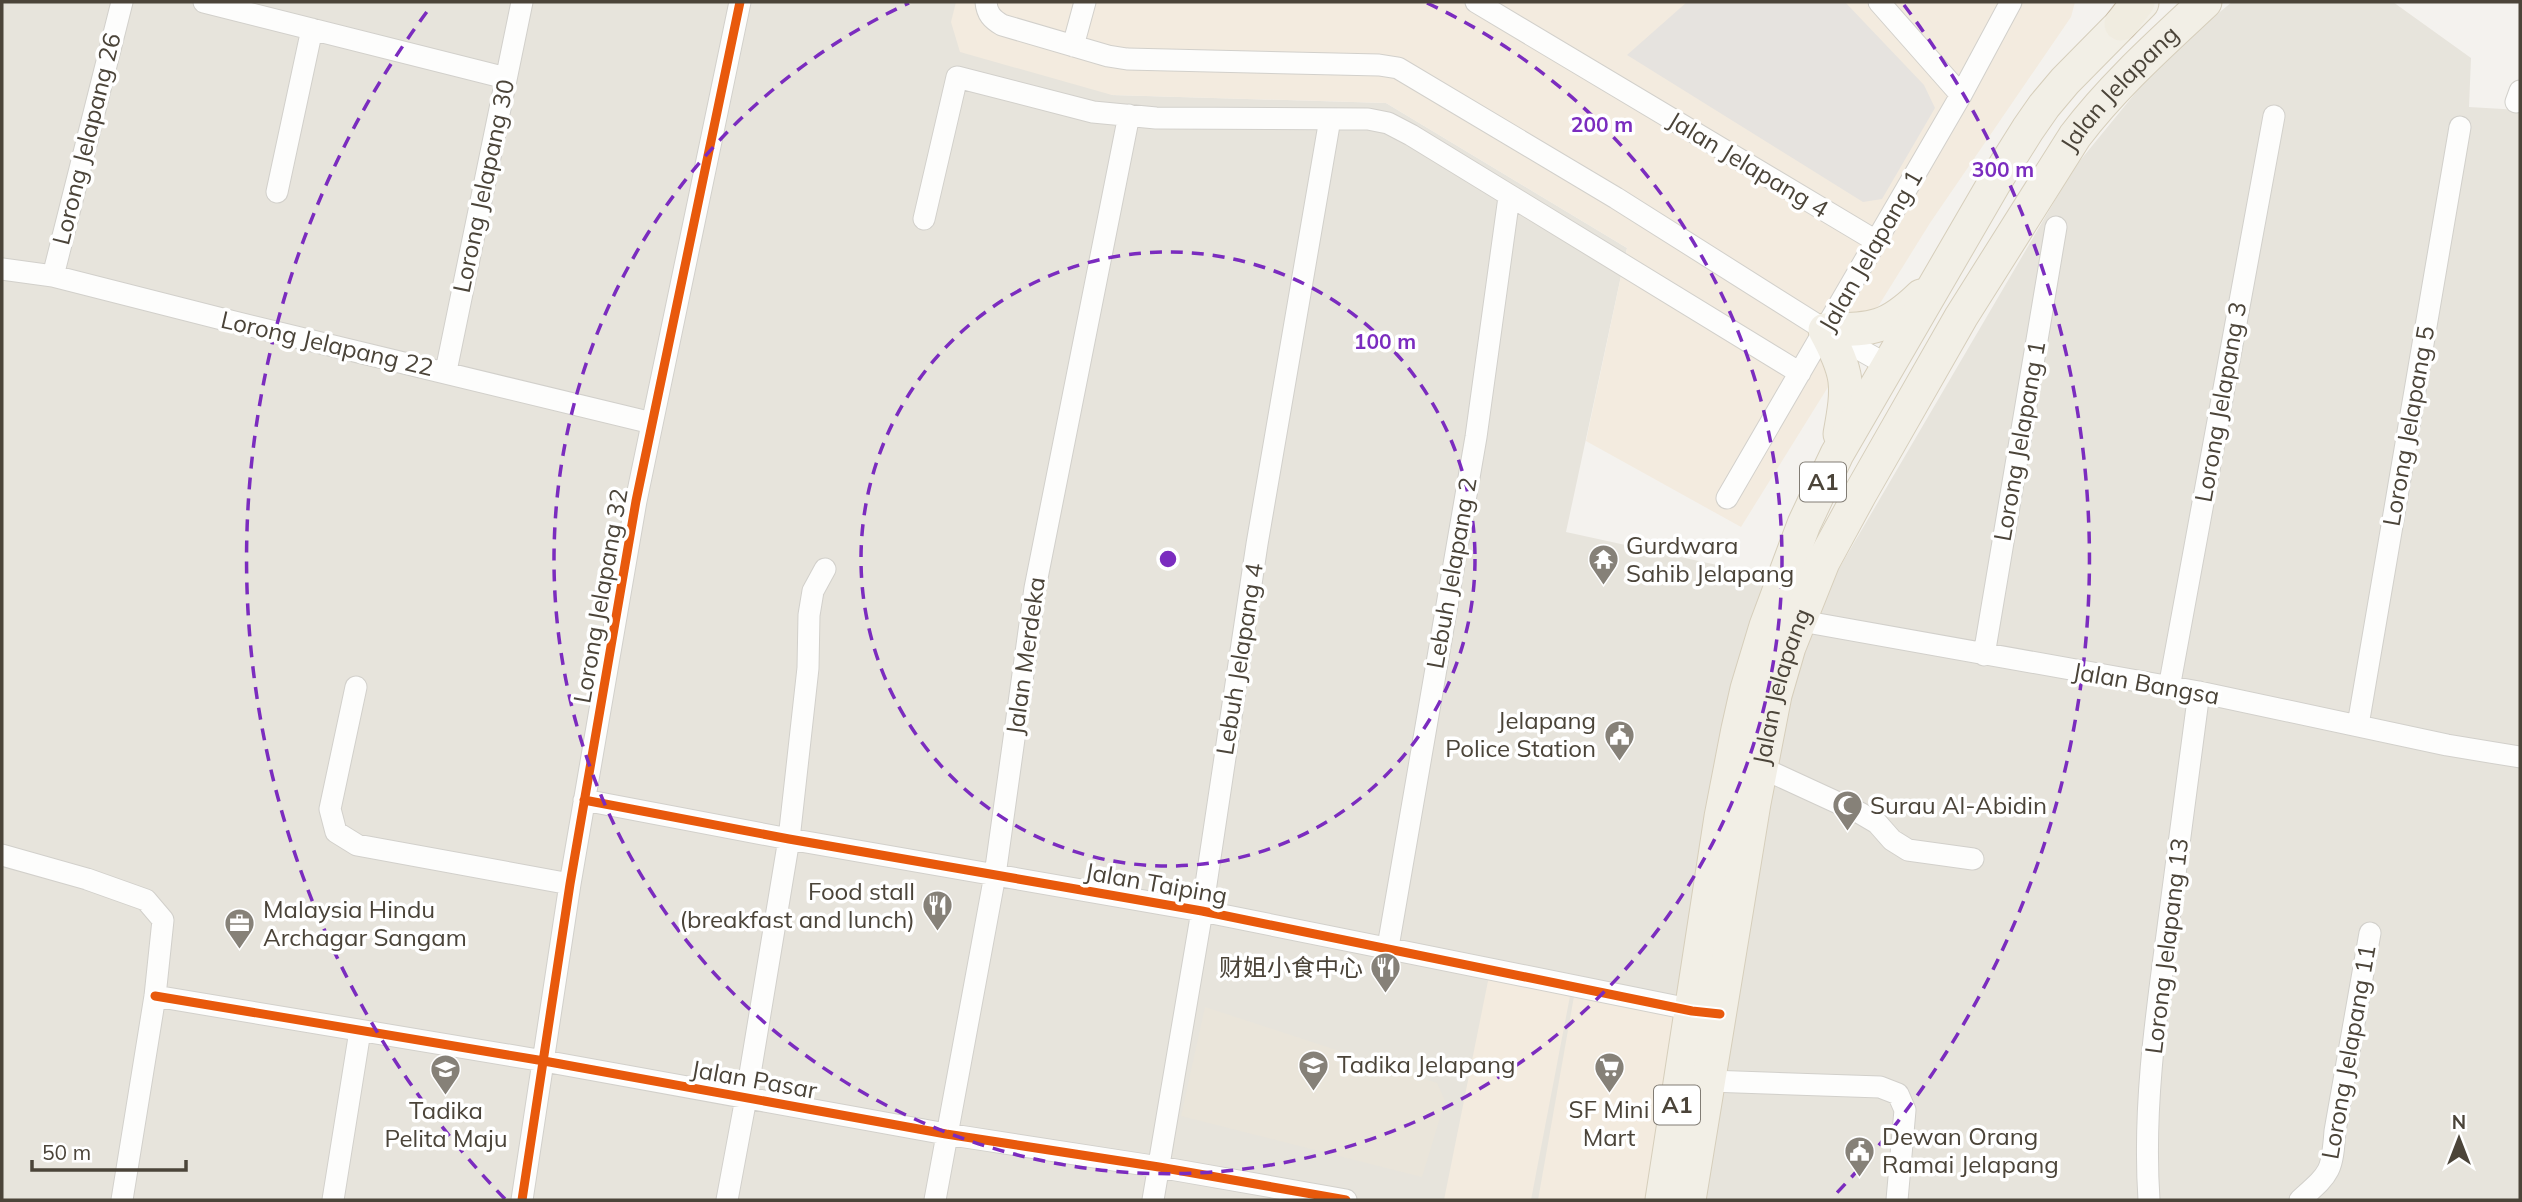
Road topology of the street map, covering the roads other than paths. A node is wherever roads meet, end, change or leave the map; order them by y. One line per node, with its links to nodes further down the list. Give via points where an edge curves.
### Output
1 (122, 2): 26 (street, Lorong Jelapang 26)
2 (204, 2): 12 (street)
3 (523, 2): 14 (street, Lorong Jelapang 30)
4 (740, 2): 33 (street, Lorong Jelapang 32)
5 (986, 2): 13 (street, via 987,11 1002,25)
6 (1085, 2): 13 (street)
7 (1476, 2): 24 (street, Jalan Jelapang 4)
8 (1880, 2): 15 (street)
9 (2011, 2): 15 (street, Jalan Jelapang 1)
10 (2204, 2): 28 (main road, Jalan Jelapang / A1, via 2096,109)
11 (2134, 9): 27 (main road, Jalan Jelapang / A1, via 2044,106)
12 (312, 29): 14 (street); 20 (street)
13 (1073, 46): 29 (street, via 1127,59 1398,68)
14 (506, 78): 31 (street, Lorong Jelapang 30)
15 (1961, 95): 24 (street, Jalan Jelapang 1)
16 (1129, 115): 18 (street); 22 (street, via 1093,112 957,77); 49 (street, Jalan Merdeka, via 1035,588)
17 (2274, 116): 40 (street, Lorong Jelapang 3)
18 (1330, 119): 21 (street, via 1388,124); 51 (street, Lebuh Jelapang 4, via 1257,544)
19 (2460, 127): 42 (street, Lorong Jelapang 5)
20 (277, 192)
21 (1509, 197): 32 (street); 53 (street, Lebuh Jelapang 2, via 1476,437)
22 (924, 219)
23 (2056, 227): 38 (street, Lorong Jelapang 1)
24 (1876, 241): 29 (street, Jalan Jelapang 1)
25 (2, 269): 26 (street, Lorong Jelapang 22)
26 (52, 276): 31 (street, Lorong Jelapang 22)
27 (1938, 280): 29 (main road, via 1905,312 1879,327); 30 (main road, Jalan Jelapang / A1)
28 (1962, 317): 30 (main road, via 1924,360 1906,368); 37 (main road, Jalan Jelapang / A1, via 1823,562)
29 (1825, 330): 30 (street); 32 (street, Jalan Jelapang 1); 34 (main road, via 1845,369 1847,385)
30 (1889, 366): 34 (main road, Jalan Jelapang / A1); 37 (main road, via 1898,403 1818,542)
31 (446, 371): 33 (street, Lorong Jelapang 22)
32 (1800, 373): 35 (street, Jalan Jelapang 1)
33 (652, 423): 45 (street, Lorong Jelapang 32)
34 (1837, 454): 37 (main road, Jalan Jelapang / A1, via 1804,524)
35 (1727, 498)
36 (825, 569): 46 (street, via 813,591 809,615 808,667)
37 (1785, 617): 38 (street, Jalan Bangsa); 44 (main road, Jalan Jelapang / A1); 55 (main road, Jalan Jelapang / A1, via 1747,689 1724,799)
38 (1984, 655): 40 (street, Jalan Bangsa)
39 (355, 687): 50 (street, via 330,810 336,832 357,845)
40 (2169, 688): 41 (street, Jalan Bangsa)
41 (2199, 692): 42 (street, Jalan Bangsa); 72 (street, Lorong Jelapang 13, via 2149,1096)
42 (2358, 725): 43 (street, Jalan Bangsa)
43 (2520, 757)
44 (1760, 767): 48 (street, via 1860,813 1908,850); 55 (main road, Jalan Jelapang / A1)
45 (584, 800): 46 (street, Jalan Taiping); 50 (street, Lorong Jelapang 32)
46 (789, 839): 49 (street, Jalan Taiping); 59 (street)
47 (2, 855): 54 (street, via 146,900 163,920)
48 (1973, 859)
49 (995, 875): 51 (street, Jalan Taiping); 60 (street, Jalan Merdeka)
50 (570, 884): 57 (street, Lorong Jelapang 32)
51 (1202, 911): 53 (street, Jalan Taiping); 61 (street, Lebuh Jelapang 4)
52 (2370, 933): 73 (street, Lorong Jelapang 11, via 2333,1162 2322,1182)
53 (1388, 947): 55 (street, Jalan Taiping)
54 (155, 996): 56 (street, Jalan Pasar); 62 (street)
55 (1706, 1012): 58 (main road, Jalan Jelapang / A1); 69 (main road, Jalan Jelapang / A1)
56 (360, 1031): 57 (street, Jalan Pasar); 63 (street)
57 (544, 1061): 59 (street, Jalan Pasar); 64 (street, Lorong Jelapang 32)
58 (1709, 1082): 70 (main road, Jalan Jelapang / A1); 71 (street, via 1880,1087 1898,1094 1905,1110)
59 (746, 1098): 60 (street, Jalan Pasar); 65 (street)
60 (946, 1134): 61 (street, Jalan Pasar); 66 (street, Jalan Merdeka)
61 (1159, 1167): 67 (street, Lebuh Jelapang 4); 68 (street, Jalan Pasar)
62 (122, 1200)
63 (333, 1200)
64 (522, 1200)
65 (727, 1200)
66 (935, 1200)
67 (1153, 1200)
68 (1339, 1200)
69 (1662, 1200)
70 (1689, 1200)
71 (1897, 1200)
72 (2149, 1200)
73 (2300, 1200)

